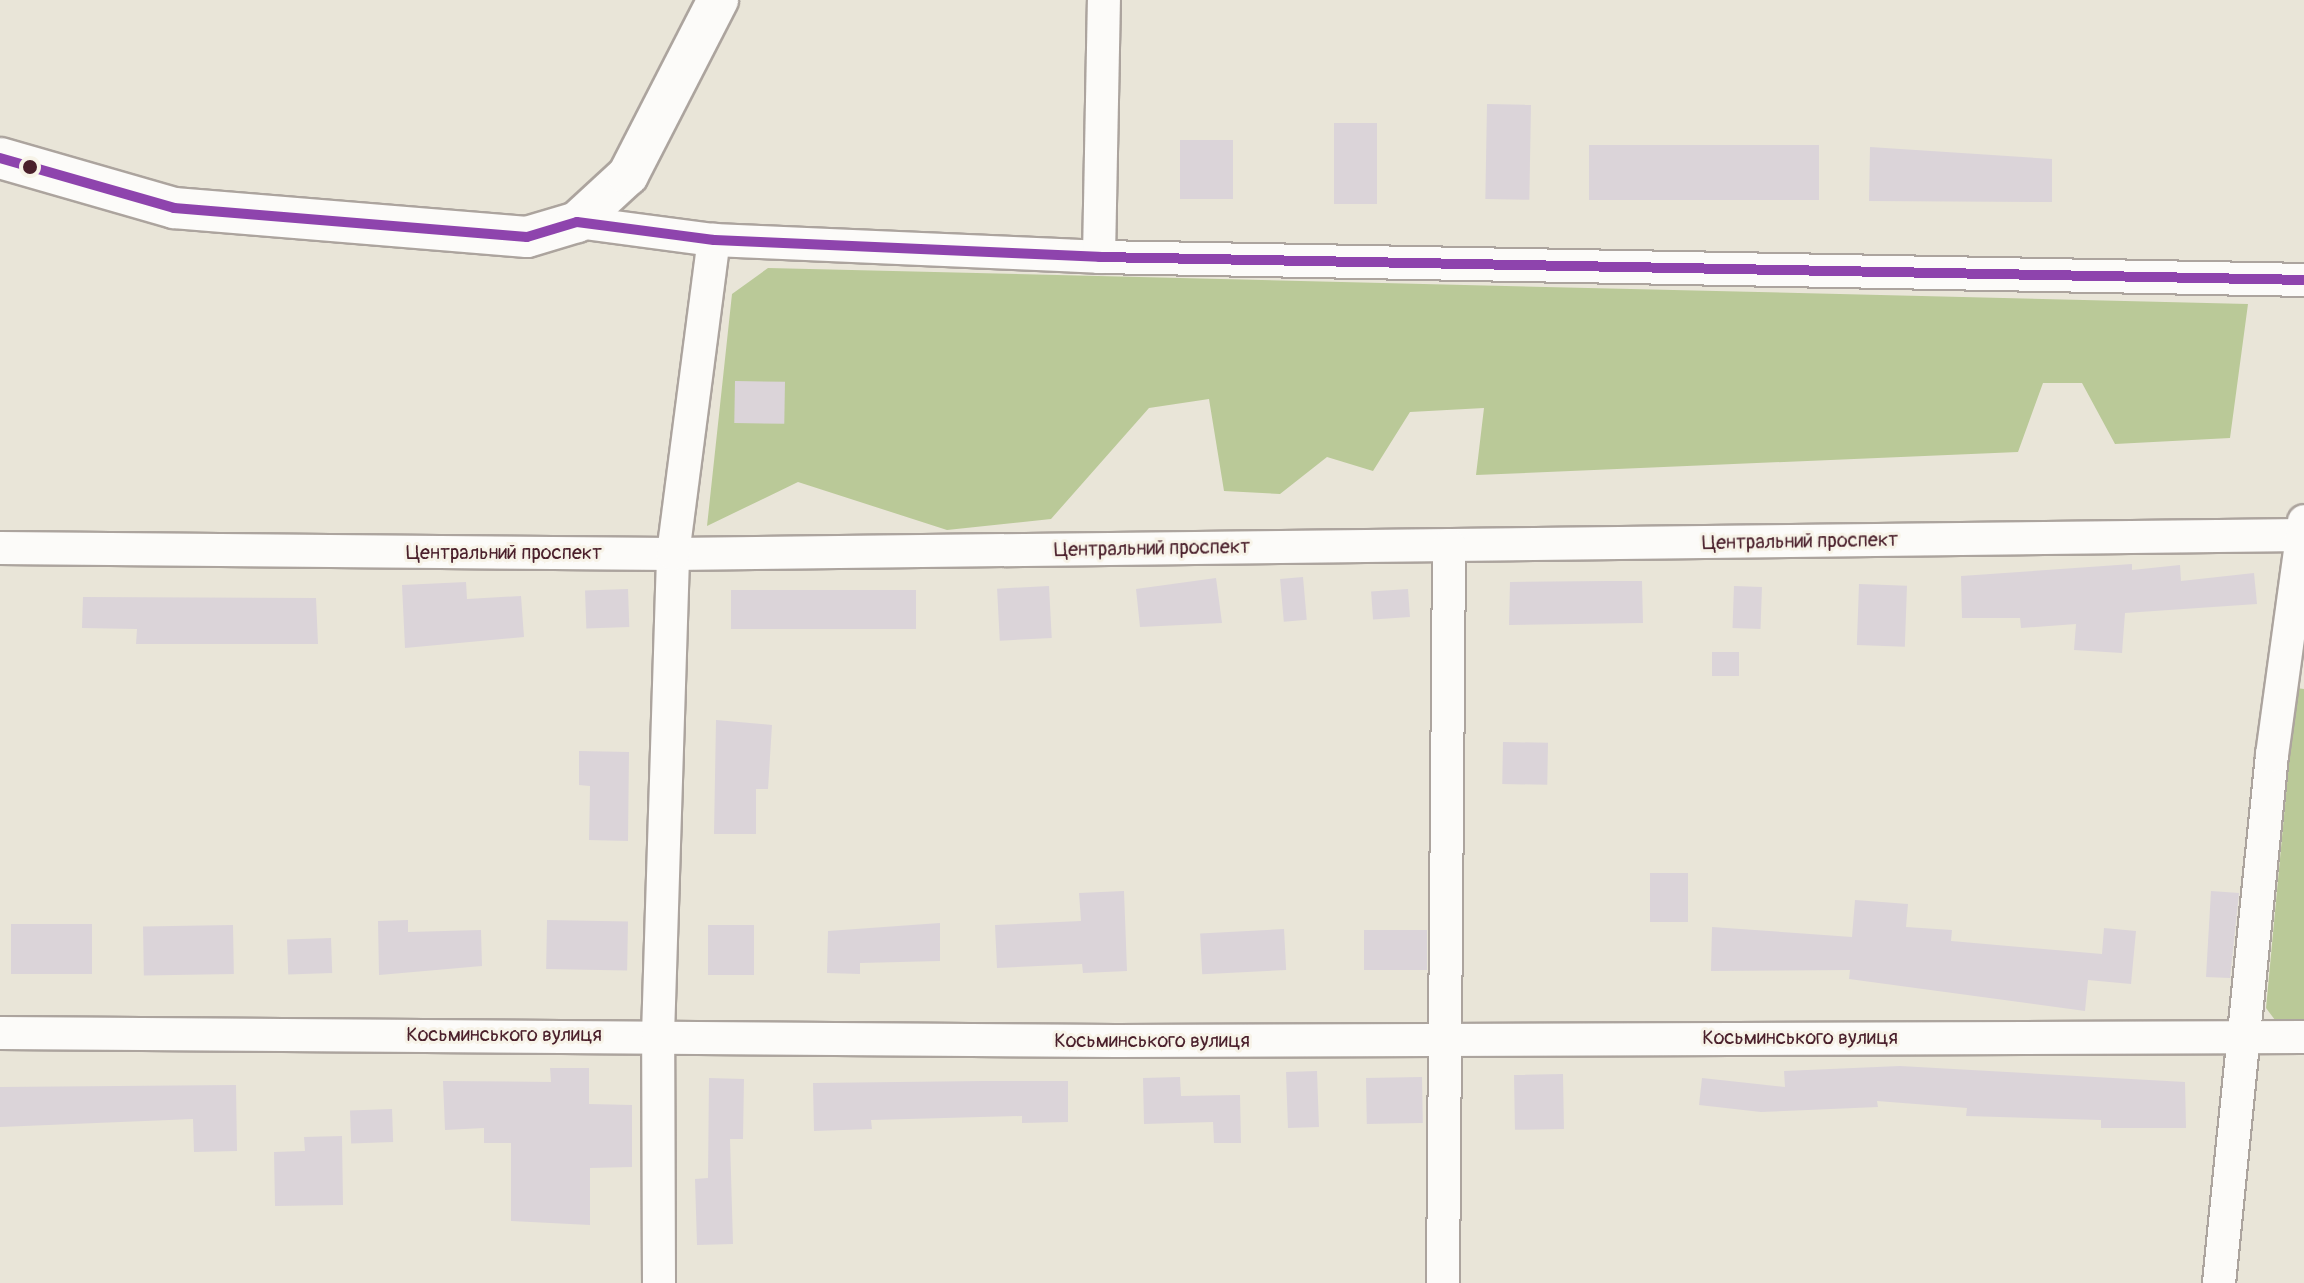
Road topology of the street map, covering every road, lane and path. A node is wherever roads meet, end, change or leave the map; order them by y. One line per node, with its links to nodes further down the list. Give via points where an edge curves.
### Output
1 (718, 0): 4 (main road, via 628,175)
2 (1104, 0): 6 (street)
3 (0, 158): 4 (main road, via 174,208 527,237)
4 (577, 222): 5 (street)
5 (714, 240): 6 (street); 11 (street)
6 (1099, 257): 7 (street)
7 (2304, 280)
8 (2302, 530): 9 (street, Центральний проспект); 13 (street)
9 (1449, 545): 11 (street, Центральний проспект); 16 (street)
10 (0, 548): 11 (street, Центральний проспект)
11 (673, 554): 14 (street)
12 (0, 1033): 14 (street, Косьминського вулиця)
13 (2242, 1034): 15 (street, Косьминського вулиця); 16 (street, Косьминського вулиця); 19 (street)
14 (658, 1035): 16 (street, Косьминського вулиця); 17 (street)
15 (2304, 1037)
16 (1443, 1040): 18 (street)
17 (659, 1283)
18 (1443, 1283)
19 (2219, 1283)

